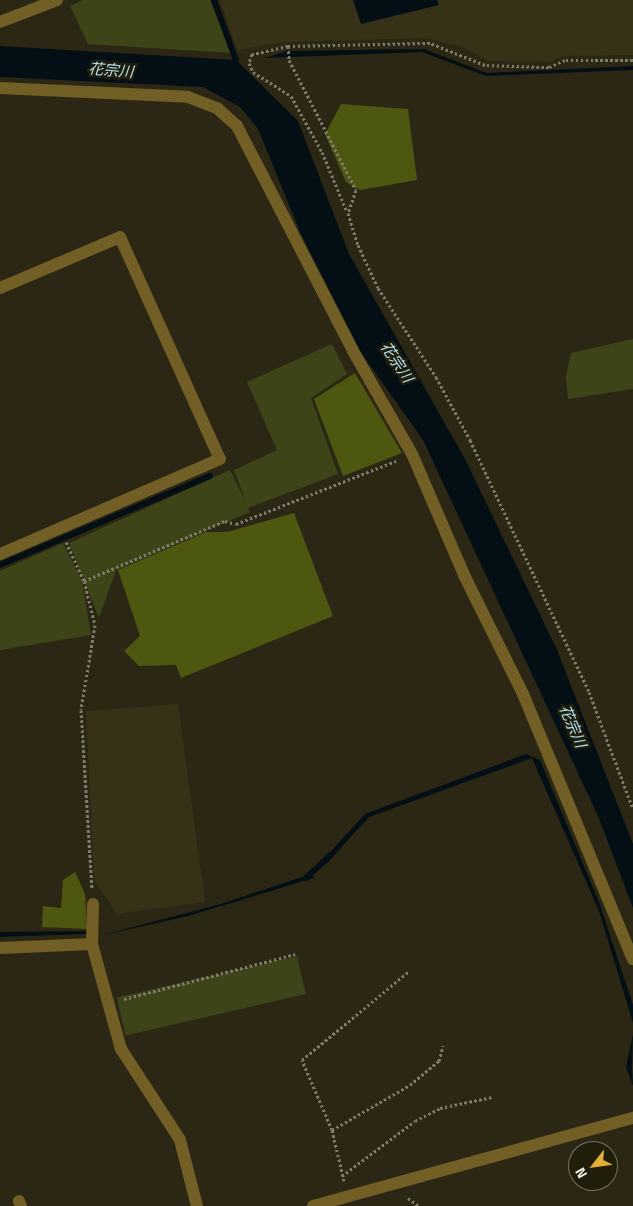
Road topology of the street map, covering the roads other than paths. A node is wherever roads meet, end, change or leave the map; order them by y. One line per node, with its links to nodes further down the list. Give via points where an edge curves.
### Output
1 (58, 0): 2 (street)
2 (0, 22)
3 (0, 88): 9 (street, via 188,97 217,108 237,126 352,352 412,454 464,575 523,694)
4 (0, 288): 5 (street, via 120,237 220,459)
5 (0, 554)
6 (93, 904): 7 (street)
7 (92, 944): 8 (street); 11 (street, via 121,1049 180,1140)
8 (0, 948)
9 (633, 959)
10 (633, 1118): 12 (street)
11 (197, 1206)
12 (313, 1206)

